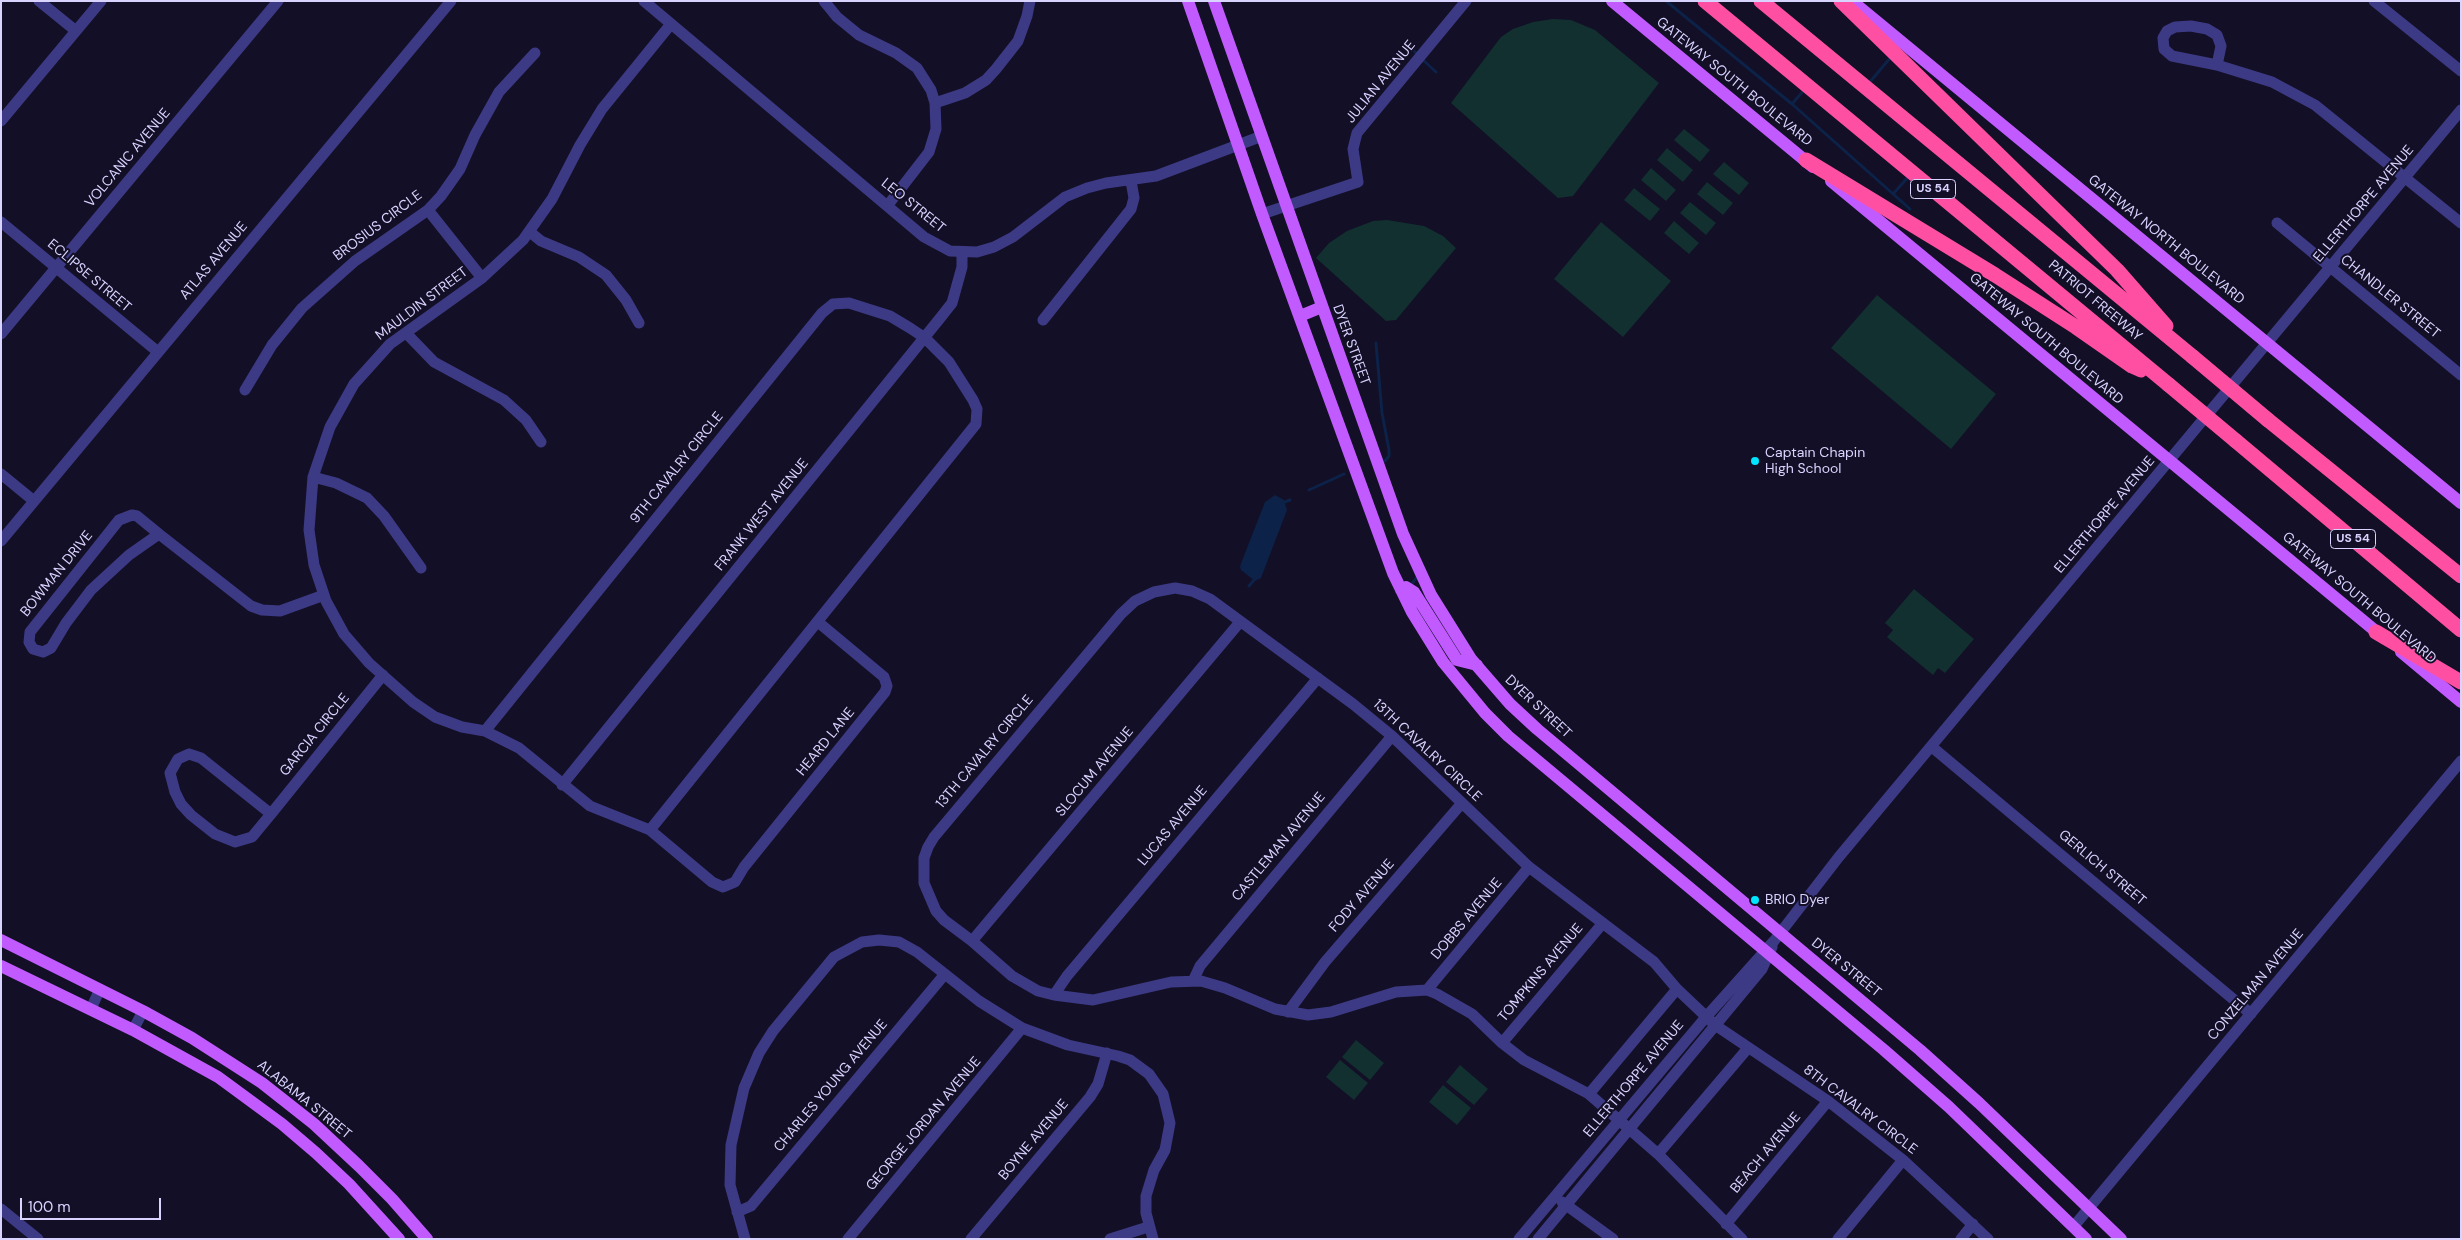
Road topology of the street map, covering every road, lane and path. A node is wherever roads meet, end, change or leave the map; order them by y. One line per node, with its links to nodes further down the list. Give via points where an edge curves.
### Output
1 (39, 1): 18 (street)
2 (101, 1): 18 (street)
3 (278, 1): 39 (street, VOLCANIC AVENUE)
4 (451, 1): 50 (street, ATLAS AVENUE)
5 (644, 1): 17 (street, LEO STREET)
6 (824, 1): 22 (street, via 859,35 896,53 917,68)
7 (1030, 1): 22 (street, via 1018,41 986,80 965,94)
8 (1188, 1): 26 (main road, DYER STREET)
9 (1214, 1): 25 (main road, DYER STREET)
10 (1466, 1): 31 (street, JULIAN AVENUE, via 1357,133 1353,149 1358,182)
11 (1612, 1): 27 (main road, GATEWAY SOUTH BOULEVARD)
12 (1706, 1): 53 (highway, PATRIOT FREEWAY / US 54)
13 (1761, 1): 51 (highway, PATRIOT FREEWAY / US 54)
14 (1841, 1): 51 (highway, via 2117,270)
15 (1852, 1): 49 (main road, GATEWAY NORTH BOULEVARD)
16 (2374, 1): 21 (street)
17 (671, 24): 30 (street, LEO STREET); 37 (street, MAULDIN STREET, via 602,109)
18 (76, 32): 24 (street)
19 (535, 53): 32 (street, BROSIUS CIRCLE, via 499,92 460,170)
20 (2217, 65): 20 (street, via 2168,54 2162,44 2164,36 2175,27 2190,26 2214,31 2221,43); 28 (street, via 2272,82 2309,102)
21 (2461, 71)
22 (935, 103): 30 (street, via 936,129 929,152)
23 (2461, 110): 28 (street, ELLERTHORPE AVENUE)
24 (1, 121)
25 (1262, 136): 26 (street, LEO STREET); 31 (main road, DYER STREET)
26 (1239, 144): 29 (street, LEO STREET, via 1164,173); 33 (main road, DYER STREET)
27 (1806, 160): 53 (highway, via 2052,311 2132,366); 56 (main road, GATEWAY SOUTH BOULEVARD)
28 (2405, 177): 35 (street); 40 (street, ELLERTHORPE AVENUE)
29 (1131, 181): 38 (street, LEO STREET, via 1106,183 1065,197 1013,238 994,247); 44 (street, via 1134,198 1131,209)
30 (888, 205): 38 (street, LEO STREET, via 936,246)
31 (1285, 207): 33 (street, JULIAN AVENUE); 42 (main road, DYER STREET)
32 (428, 210): 41 (street); 54 (street, BROSIUS CIRCLE, via 355,260 302,308 272,344)
33 (1262, 214): 43 (main road, DYER STREET)
34 (1, 222): 39 (street, ECLIPSE STREET)
35 (2461, 223)
36 (2277, 224): 40 (street, CHANDLER STREET)
37 (530, 232): 41 (street, MAULDIN STREET); 45 (street, via 541,242 579,257 606,275)
38 (962, 253): 48 (street, FRANK WEST AVENUE, via 962,267 952,304)
39 (56, 268): 47 (street, VOLCANIC AVENUE); 50 (street, ECLIPSE STREET)
40 (2330, 268): 49 (street, ELLERTHORPE AVENUE); 52 (street, CHANDLER STREET)
41 (482, 278): 46 (street, MAULDIN STREET)
42 (1322, 307): 43 (main road); 71 (main road, DYER STREET, via 1414,562 1450,628)
43 (1300, 316): 65 (main road, DYER STREET, via 1362,493)
44 (1043, 320)
45 (639, 323)
46 (406, 333): 55 (street, via 434,362 504,400 526,420); 58 (street, MAULDIN STREET, via 384,350 350,391 330,427)
47 (1, 334)
48 (925, 338): 67 (street, 9TH CAVALRY CIRCLE, via 949,362 973,400 977,409 976,424); 76 (street, 9TH CAVALRY CIRCLE, via 890,316 849,303 833,304 822,313); 80 (street, FRANK WEST AVENUE)
49 (2267, 343): 56 (street, ELLERTHORPE AVENUE); 60 (main road, GATEWAY NORTH BOULEVARD)
50 (158, 352): 59 (street, ATLAS AVENUE)
51 (2193, 357): 64 (highway, PATRIOT FREEWAY / US 54, bridge)
52 (2461, 375)
53 (2165, 381): 69 (highway, PATRIOT FREEWAY / US 54, bridge)
54 (245, 390)
55 (541, 442)
56 (2170, 460): 70 (main road, GATEWAY SOUTH BOULEVARD); 78 (street, ELLERTHORPE AVENUE)
57 (1, 474): 59 (street)
58 (313, 477): 63 (street, via 336,483 367,498); 66 (street, MAULDIN STREET, via 309,505 310,538 314,565)
59 (34, 501): 62 (street, ATLAS AVENUE)
60 (2461, 503)
61 (159, 534): 61 (street, BOWMAN DRIVE, via 137,516 119,520 30,632 29,642 33,648 43,652 51,648 91,590 129,555); 66 (street, via 251,606 280,611)
62 (1, 540)
63 (421, 568)
64 (2461, 576)
65 (1401, 590): 71 (main road, via 1406,587 1414,592 1457,660); 89 (main road, DYER STREET, via 1424,634 1444,662 1502,730)
66 (324, 595): 72 (street, MAULDIN STREET, via 344,634)
67 (818, 622): 83 (street, 9TH CAVALRY CIRCLE); 85 (street, HEARD LANE, via 884,677 885,692 735,882)
68 (1240, 622): 73 (street, 13TH CAVALRY CIRCLE); 88 (street, SLOCUM AVENUE); 88 (street, 13TH CAVALRY CIRCLE, via 1210,599 1192,591 1175,588 1154,592 1135,601 1121,614 1052,696 928,847 924,883 930,899 944,920)
69 (2461, 630)
70 (2376, 632): 74 (highway); 75 (main road, GATEWAY SOUTH BOULEVARD)
71 (1477, 666): 89 (main road, DYER STREET, via 1510,704)
72 (383, 675): 76 (street, MAULDIN STREET, via 435,717); 82 (street, GARCIA CIRCLE)
73 (1318, 678): 77 (street, 13TH CAVALRY CIRCLE); 96 (street, LUCAS AVENUE)
74 (2461, 682)
75 (2461, 702)
76 (485, 731): 80 (street, MAULDIN STREET, via 527,753)
77 (1392, 736): 81 (street, 13TH CAVALRY CIRCLE); 92 (street, CASTLEMAN AVENUE, via 1200,966)
78 (1932, 747): 89 (street, ELLERTHORPE AVENUE); 100 (street, GERLICH STREET)
79 (2461, 761): 100 (street, CONZELMAN AVENUE)
80 (562, 785): 83 (street, MAULDIN STREET, via 590,806)
81 (1462, 803): 84 (street, 13TH CAVALRY CIRCLE); 99 (street, FODY AVENUE, via 1325,962)
82 (271, 814): 82 (street, GARCIA CIRCLE, via 252,837 230,841 202,826 191,815 175,792 171,768 184,755 197,756)
83 (650, 830): 85 (street, MAULDIN STREET, via 712,882)
84 (1529, 867): 86 (street, 13TH CAVALRY CIRCLE); 94 (street, DOBBS AVENUE)
85 (723, 887)
86 (1604, 923): 93 (street, 13TH CAVALRY CIRCLE, via 1654,962); 105 (street, TOMPKINS AVENUE)
87 (1, 940): 95 (main road, ALABAMA STREET)
88 (972, 941): 96 (street, 13TH CAVALRY CIRCLE, via 1012,976 1038,991)
89 (1772, 944): 101 (street, ELLERTHORPE AVENUE); 102 (street, ELLERTHORPE AVENUE, via 1762,969); 117 (main road, DYER STREET, via 1920,1050); 121 (main road, DYER STREET)
90 (1, 966): 97 (main road)
91 (945, 974): 103 (street, via 979,1001); 118 (street, CHARLES YOUNG AVENUE, via 751,1206); 118 (street, via 899,942 862,942 834,957 773,1030 744,1088 731,1145 730,1185)
92 (1193, 981): 96 (street, 13TH CAVALRY CIRCLE, via 1171,982 1094,1000); 99 (street, 13TH CAVALRY CIRCLE, via 1225,988)
93 (1677, 989): 101 (street, 13TH CAVALRY CIRCLE); 108 (street)
94 (1427, 990): 99 (street, 13TH CAVALRY CIRCLE, via 1396,992 1331,1012 1308,1015); 105 (street, 13TH CAVALRY CIRCLE, via 1472,1014)
95 (99, 991): 97 (street); 98 (main road, ALABAMA STREET)
96 (1054, 995)
97 (91, 1009): 104 (main road)
98 (142, 1011): 104 (street); 126 (main road, ALABAMA STREET, via 243,1070 293,1107 359,1166)
99 (1288, 1012)
100 (2251, 1014): 117 (street, CONZELMAN AVENUE)
101 (1706, 1017): 102 (street, 8TH CAVALRY CIRCLE); 110 (street, ELLERTHORPE AVENUE)
102 (1715, 1025): 106 (street, 8TH CAVALRY CIRCLE); 111 (street, ELLERTHORPE AVENUE)
103 (1022, 1028): 107 (street, via 1068,1045); 128 (street, GEORGE JORDAN AVENUE)
104 (133, 1030): 125 (main road, via 218,1078 282,1124 349,1184)
105 (1502, 1043): 108 (street, 13TH CAVALRY CIRCLE, via 1524,1060)
106 (1748, 1048): 109 (street, 8TH CAVALRY CIRCLE); 112 (street)
107 (1107, 1053): 122 (street, via 1130,1060 1149,1074 1157,1082 1168,1106 1169,1136 1146,1196); 129 (street, BOYNE AVENUE, via 1098,1084 1090,1097)
108 (1589, 1094): 110 (street, 13TH CAVALRY CIRCLE)
109 (1828, 1101): 113 (street, 8TH CAVALRY CIRCLE); 119 (street, BEACH AVENUE)
110 (1619, 1119): 111 (street); 114 (street, ELLERTHORPE AVENUE)
111 (1630, 1128): 112 (street); 115 (street, ELLERTHORPE AVENUE)
112 (1658, 1154): 119 (street)
113 (1904, 1160): 120 (street, 8TH CAVALRY CIRCLE); 135 (street)
114 (1554, 1197): 115 (street); 132 (street, ELLERTHORPE AVENUE)
115 (1566, 1205): 123 (street); 133 (street, ELLERTHORPE AVENUE)
116 (1, 1209): 124 (street)
117 (2090, 1209): 121 (street, CONZELMAN AVENUE); 139 (main road, DYER STREET)
118 (737, 1212): 127 (street)
119 (1726, 1224): 134 (street)
120 (1973, 1224): 136 (street); 137 (street, 8TH CAVALRY CIRCLE)
121 (2074, 1226): 138 (main road, DYER STREET)
122 (1148, 1227): 130 (street); 131 (street)
123 (1605, 1237)
124 (38, 1239)
125 (399, 1239)
126 (427, 1239)
127 (746, 1239)
128 (848, 1239)
129 (970, 1239)
130 (1110, 1239)
131 (1153, 1239)
132 (1519, 1239)
133 (1538, 1239)
134 (1742, 1239)
135 (1838, 1239)
136 (1961, 1239)
137 (1988, 1239)
138 (2086, 1239)
139 (2121, 1239)

